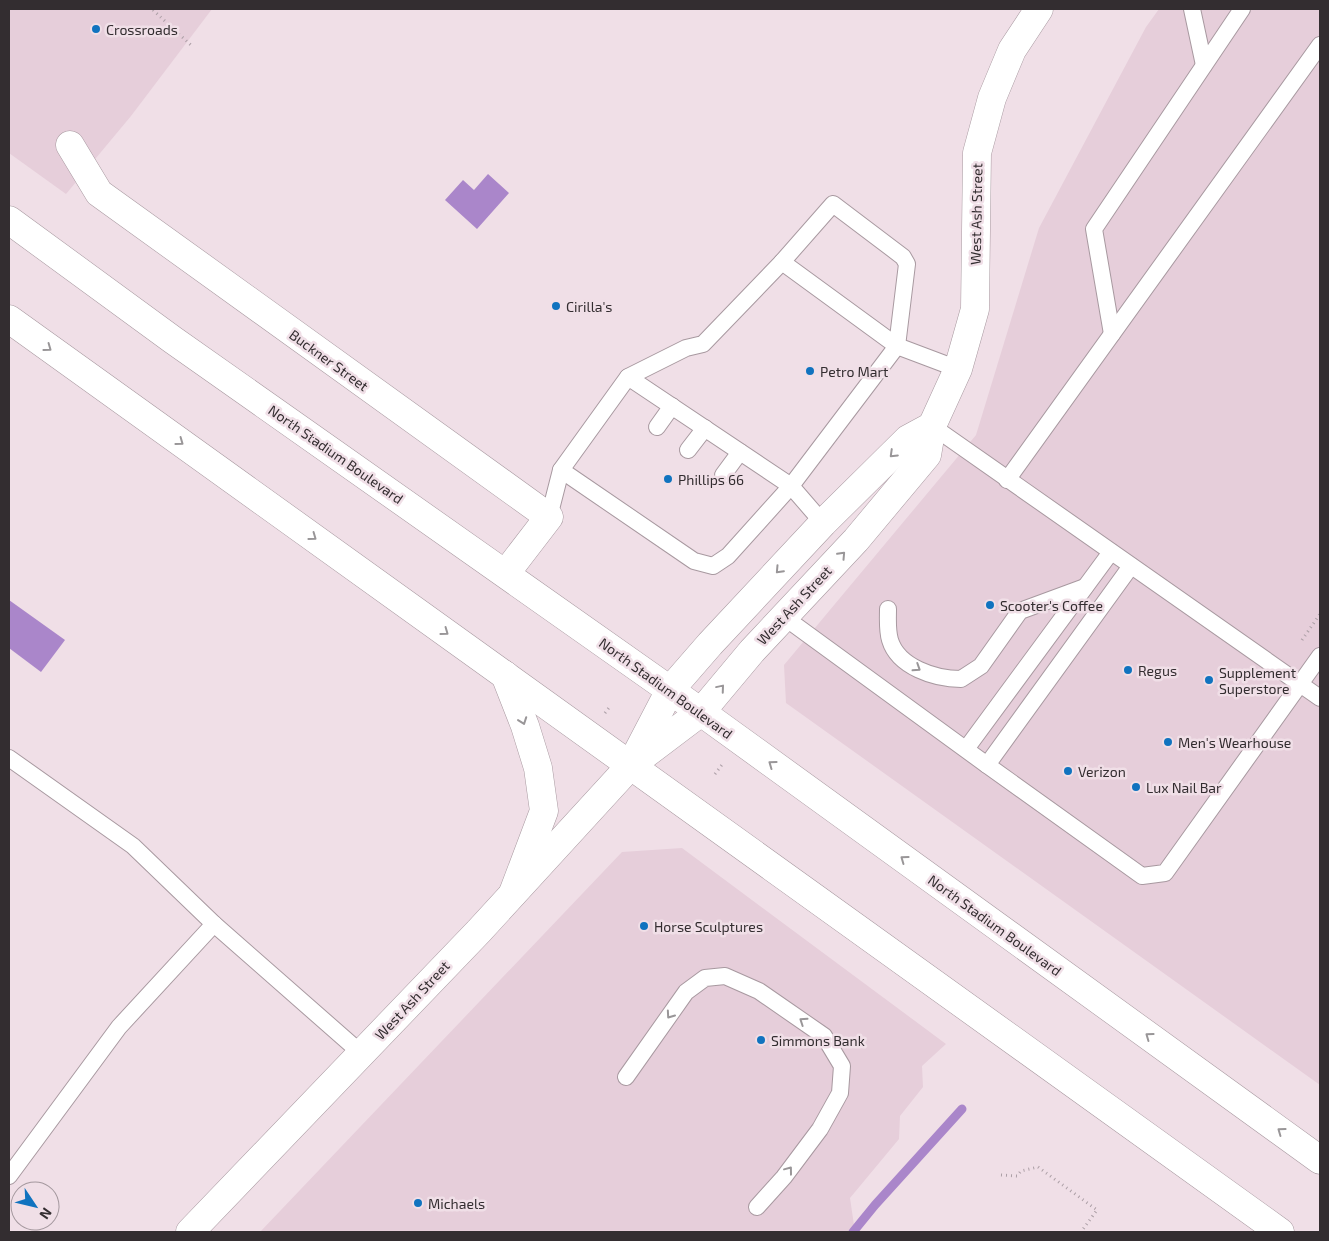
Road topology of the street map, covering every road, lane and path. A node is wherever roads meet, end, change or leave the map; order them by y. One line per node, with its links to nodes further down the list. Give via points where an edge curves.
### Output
1 (1039, 9): 14 (main road, West Ash Street, via 1012,50 992,98 977,153 975,309)
2 (1192, 9): 7 (lane)
3 (1242, 9): 7 (lane)
4 (153, 10): 6 (path)
5 (1320, 45): 12 (lane)
6 (193, 47)
7 (1204, 66): 12 (lane, via 1094,229)
8 (70, 145): 26 (main road, Buckner Street, via 99,193)
9 (9, 220): 30 (main road, North Stadium Boulevard, via 173,340)
10 (782, 262): 13 (lane); 13 (lane, via 833,204 903,257 907,264); 15 (lane, via 703,344 686,348)
11 (9, 319): 35 (main road, one-way to 35)
12 (1112, 334): 24 (lane)
13 (897, 346): 14 (lane); 25 (lane)
14 (958, 369): 17 (main road, West Ash Street)
15 (628, 377): 16 (lane); 22 (lane)
16 (672, 406): 18 (lane); 19 (lane)
17 (932, 426): 24 (lane); 27 (main road, West Ash Street, one-way to 27, via 908,439); 33 (main road, West Ash Street, one-way to 17, via 856,540 927,455)
18 (657, 427)
19 (705, 428): 20 (lane); 21 (lane)
20 (688, 450)
21 (740, 452): 23 (lane); 25 (lane)
22 (561, 470): 25 (lane, via 611,494 676,540 694,561 713,566 728,556); 26 (lane)
23 (723, 475)
24 (1007, 480): 28 (lane)
25 (791, 486): 27 (lane)
26 (549, 517): 30 (main road)
27 (823, 523): 37 (main road, West Ash Street, one-way to 37)
28 (1111, 552): 29 (lane); 31 (lane)
29 (1131, 566): 36 (lane); 44 (lane)
30 (506, 573): 37 (main road, North Stadium Boulevard)
31 (1085, 587): 32 (lane, one-way to 31, via 888,631 895,651 917,669 942,678 960,680 981,666 1020,612); 40 (lane)
32 (888, 608)
33 (784, 617): 39 (main road, West Ash Street, one-way to 33); 40 (lane)
34 (1320, 656): 36 (lane)
35 (505, 675): 43 (main road); 46 (main road, one-way to 46, via 538,768 544,811)
36 (1300, 684): 38 (lane); 44 (lane, via 1165,873 1142,876)
37 (670, 690): 39 (main road, North Stadium Boulevard); 43 (main road, West Ash Street)
38 (1320, 698)
39 (701, 712): 43 (main road, West Ash Street); 50 (main road, North Stadium Boulevard, one-way to 39)
40 (966, 750): 44 (lane)
41 (9, 758): 47 (lane, via 133,846)
42 (725, 760): 45 (path)
43 (631, 765): 46 (main road, West Ash Street); 56 (main road)
44 (987, 765)
45 (715, 774)
46 (513, 893): 48 (main road, West Ash Street)
47 (214, 924): 48 (lane); 52 (lane, via 119,1027)
48 (362, 1054): 54 (main road, West Ash Street)
49 (626, 1077): 53 (lane, one-way to 49, via 784,1177 820,1129 840,1093 842,1066 824,1036 759,991 725,976 704,978 686,992)
50 (1320, 1160)
51 (1001, 1175): 55 (path, via 1017,1176 1021,1171 1038,1167 1090,1204 1097,1210)
52 (9, 1176)
53 (756, 1207)
54 (190, 1232)
55 (1081, 1232)
56 (1280, 1232)

